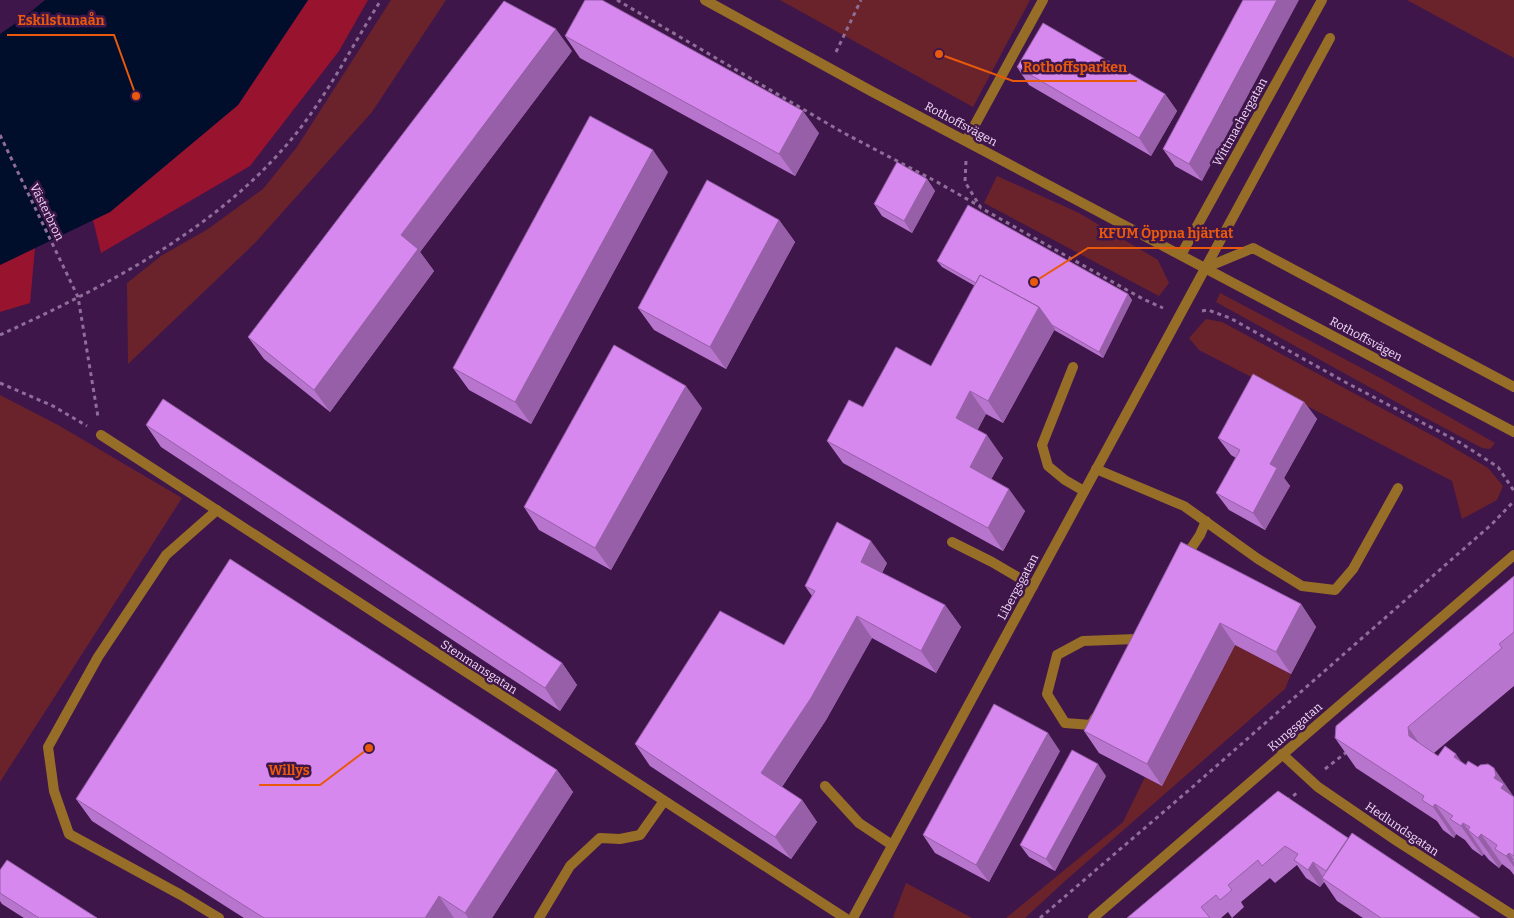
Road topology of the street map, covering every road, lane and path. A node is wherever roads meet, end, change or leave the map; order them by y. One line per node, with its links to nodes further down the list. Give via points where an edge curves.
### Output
1 (381, 0): 15 (path, via 300,128 266,167 225,205 150,257)
2 (617, 0): 11 (path, via 842,132)
3 (705, 0): 8 (street, Rothoffsvägen)
4 (861, 0): 8 (path)
5 (1043, 0): 10 (street)
6 (1322, 0): 12 (street, Wittmachergatan)
7 (1330, 38): 13 (street)
8 (828, 68): 10 (street, Rothoffsvägen)
9 (0, 134): 20 (path, Västerbron, via 78,297)
10 (966, 141): 11 (path, via 965,182); 12 (street, Rothoffsvägen)
11 (981, 208): 14 (path, via 1143,299)
12 (1181, 255): 13 (street, Rothoffsvägen)
13 (1206, 268): 14 (street, Libergsgatan); 18 (street, via 1253,248); 19 (street, Rothoffsvägen)
14 (1180, 315): 21 (street, Libergsgatan); 24 (path, via 1208,310 1230,318 1459,442 1498,467)
15 (0, 335)
16 (1074, 367): 23 (street, via 1042,445 1048,466)
17 (0, 383): 20 (path, via 54,406)
18 (1514, 387)
19 (1514, 432)
20 (101, 435): 26 (street, Stenmansgatan)
21 (1096, 469): 23 (street, Libergsgatan); 27 (street, via 1184,506)
22 (1398, 488): 27 (street, via 1353,569 1335,590 1302,586)
23 (1084, 491): 31 (street, Libergsgatan)
24 (1514, 491)
25 (1514, 501): 46 (path, via 1374,628)
26 (217, 510): 38 (street, Stenmansgatan); 42 (street, via 166,555 98,657 48,747 54,791 69,834)
27 (1206, 521): 30 (street)
28 (952, 542): 31 (street)
29 (1514, 555): 35 (street, Kungsgatan)
30 (1180, 564)
31 (1033, 586): 40 (street, Libergsgatan)
32 (1136, 639): 33 (street, via 1083,641 1057,655 1047,694 1065,724 1091,725)
33 (1100, 708)
34 (1349, 750): 36 (path)
35 (1282, 754): 36 (street, Hedlundsgatan); 47 (street, Kungsgatan)
36 (1311, 781): 39 (path); 41 (street, Hedlundsgatan, via 1398,842)
37 (825, 786): 40 (street, via 859,823)
38 (664, 801): 43 (street, via 640,835 600,838 570,866); 44 (street, Stenmansgatan)
39 (1282, 806)
40 (892, 845): 45 (street, Libergsgatan)
41 (1514, 916)
42 (219, 918)
43 (539, 918)
44 (845, 918)
45 (853, 918)
46 (1040, 918)
47 (1092, 918)

